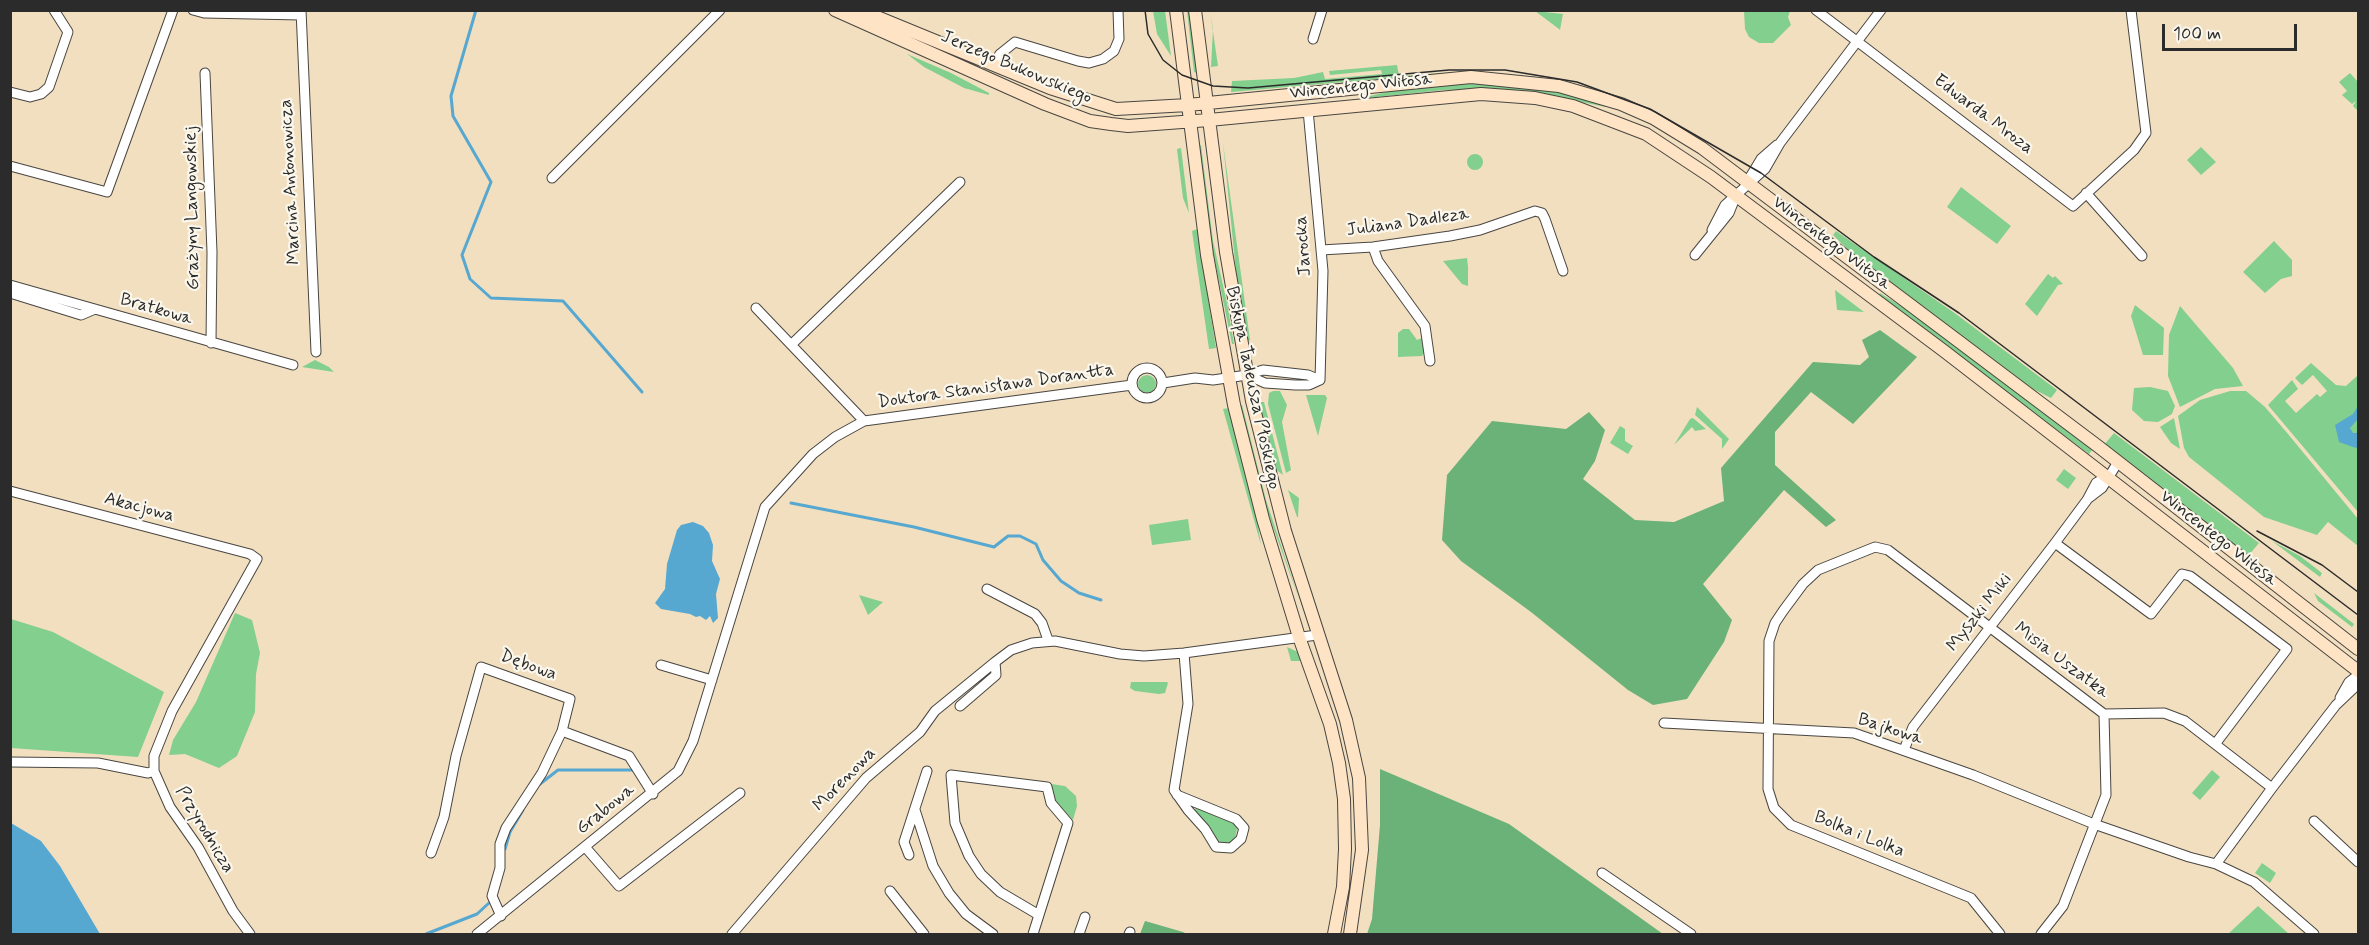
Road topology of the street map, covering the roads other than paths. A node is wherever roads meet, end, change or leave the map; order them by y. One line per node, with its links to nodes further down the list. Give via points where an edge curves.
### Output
1 (54, 10): 19 (street, via 68,32 49,87 30,97)
2 (174, 10): 25 (street, via 107,192)
3 (193, 10): 14 (street)
4 (720, 10): 26 (street)
5 (835, 10): 23 (main road, Jerzego Bukowskiego, via 1090,121 1128,126)
6 (860, 10): 17 (main road, Jerzego Bukowskiego)
7 (1118, 10): 17 (street, via 1119,39 1114,51 1102,59 1089,63 1023,42 1010,44 996,60)
8 (1176, 10): 21 (main road, Biskupa Tadeusza Płoskiego)
9 (1195, 10): 20 (main road, Biskupa Tadeusza Płoskiego)
10 (1322, 10): 15 (street)
11 (1816, 10): 16 (street)
12 (1881, 10): 16 (street)
13 (2131, 10): 29 (street, Edwarda Mroza, via 2146,133 2134,150)
14 (301, 13): 42 (street, Marcina Antonowicza)
15 (1313, 39)
16 (1857, 42): 28 (street, via 1780,143 1761,159); 29 (street, Edwarda Mroza, via 2073,206)
17 (999, 67): 21 (main road, Jerzego Bukowskiego, via 1090,103 1116,109)
18 (205, 73): 40 (street, Grażyny Langowskiej, via 212,252)
19 (13, 94)
20 (1207, 103): 21 (main road, Wincentego Witosa); 24 (main road, Biskupa Tadeusza Płoskiego); 28 (main road, Wincentego Witosa, via 1471,77 1559,86 1653,118)
21 (1188, 105): 23 (main road, Biskupa Tadeusza Płoskiego)
22 (1308, 110): 24 (main road, Wincentego Witosa); 30 (main road, Wincentego Witosa, via 1481,94 1535,98 1594,113 1646,134 1678,152); 32 (street, Jarocka)
23 (1190, 120): 24 (main road, Wincentego Witosa); 46 (main road, Biskupa Tadeusza Płoskiego, via 1207,255)
24 (1209, 120): 45 (main road, Biskupa Tadeusza Płoskiego)
25 (10, 166)
26 (552, 178)
27 (960, 182): 41 (street)
28 (1747, 182): 30 (street); 50 (main road, Wincentego Witosa)
29 (2086, 193): 34 (street)
30 (1736, 195): 33 (street, via 1729,213); 51 (main road, Wincentego Witosa)
31 (1373, 247): 32 (street, Juliana Dadleza); 35 (street, Juliana Dadleza, via 1470,232 1535,211 1545,219); 43 (street, via 1378,261 1425,326)
32 (1321, 250): 45 (street, Jarocka, via 1320,380 1309,386 1265,383)
33 (1695, 255)
34 (2142, 256)
35 (1563, 271)
36 (10, 285): 39 (street, Bratkowa)
37 (10, 293): 39 (street, via 81,315)
38 (756, 308): 41 (street)
39 (95, 309): 40 (street, Bratkowa)
40 (211, 343): 44 (street, Bratkowa)
41 (792, 344): 49 (street)
42 (316, 352)
43 (1430, 361)
44 (293, 365)
45 (1247, 375): 46 (street); 56 (main road, Biskupa Tadeusza Płoskiego, via 1271,479)
46 (1228, 376): 47 (street, via 1211,372); 57 (main road, Biskupa Tadeusza Płoskiego, via 1248,464)
47 (1163, 383): 48 (street, via 1158,395 1149,399 1140,397); 48 (street, via 1159,373 1145,368 1134,376)
48 (1132, 385): 49 (street, Doktora Stanisława Dorantta)
49 (864, 422): 64 (street, Grabowa, via 813,454 765,507)
50 (2118, 462): 51 (street, Myszki Miki); 59 (main road, Wincentego Witosa)
51 (2108, 476): 53 (street, Myszki Miki); 63 (main road, Wincentego Witosa)
52 (10, 491): 73 (street, Akacjowa, via 257,559 164,727 154,756)
53 (2055, 543): 55 (street, Myszki Miki); 70 (street, via 2151,615 2182,574 2190,576 2287,649)
54 (987, 589): 58 (street, via 1035,614)
55 (1989, 627): 66 (street, Misia Uszatka); 68 (street, Misia Uszatka, via 1888,550 1875,548 1844,558 1818,570 1803,584 1775,623 1769,641); 71 (street, Myszki Miki, via 1913,727)
56 (1317, 634): 57 (street); 100 (main road, Biskupa Tadeusza Płoskiego, via 1346,720 1362,813 1362,850)
57 (1299, 637): 60 (street); 99 (main road, Biskupa Tadeusza Płoskiego, via 1330,724 1344,799 1343,887)
58 (1048, 640): 60 (street, via 1120,654); 61 (street, Morenowa, via 1011,650)
59 (2358, 649)
60 (1184, 653): 78 (street, via 1188,704 1174,784)
61 (995, 662): 65 (street, via 996,675); 94 (street, Morenowa, via 935,711 921,732 866,778)
62 (661, 665): 64 (street)
63 (2358, 675): 75 (street, via 2352,690)
64 (712, 680): 77 (street, Grabowa, via 687,758)
65 (960, 706)
66 (2104, 714): 70 (street, Misia Uszatka, via 2164,713 2185,721); 81 (street, via 2108,784)
67 (1664, 723): 68 (street, Bajkowa)
68 (1770, 727): 71 (street, Bajkowa, via 1854,733); 102 (street, Bolka i Lolka, via 1768,789 1773,808 1781,818 1971,898)
69 (562, 731): 77 (street, via 629,756); 83 (street, Dębowa, via 570,699 481,667 444,817); 90 (street, via 500,844 500,868 492,896)
70 (2216, 743): 75 (street, Misia Uszatka)
71 (1904, 750): 81 (street, Bajkowa)
72 (10, 762): 73 (street, via 98,763)
73 (154, 771): 92 (street, Przyrodnicza, via 170,807)
74 (927, 771): 79 (street)
75 (2272, 788): 86 (street)
76 (740, 793): 82 (street, via 619,886)
77 (653, 794): 82 (street, Grabowa)
78 (1178, 795): 78 (street, via 1215,847 1231,848 1241,839 1244,828 1236,819)
79 (915, 810): 84 (street, via 904,842); 96 (street, via 933,866 949,893 966,914)
80 (2314, 821): 85 (street)
81 (2094, 824): 86 (street, Bajkowa); 103 (street, via 2063,906)
82 (586, 848): 90 (street, Grabowa)
83 (431, 853)
84 (909, 855)
85 (2358, 862)
86 (2216, 864): 104 (street, Bajkowa, via 2261,887)
87 (1602, 873): 101 (street)
88 (891, 891): 95 (street)
89 (1039, 915): 89 (street, via 1068,823 1051,803 1047,787 951,775 955,823 969,856 1000,892); 97 (street)
90 (501, 916): 93 (street, Grabowa)
91 (1085, 917): 98 (street)
92 (250, 934)
93 (477, 934)
94 (732, 934)
95 (924, 934)
96 (993, 934)
97 (1033, 934)
98 (1079, 934)
99 (1334, 934)
100 (1350, 934)
101 (1690, 934)
102 (2000, 934)
103 (2041, 934)
104 (2314, 934)

